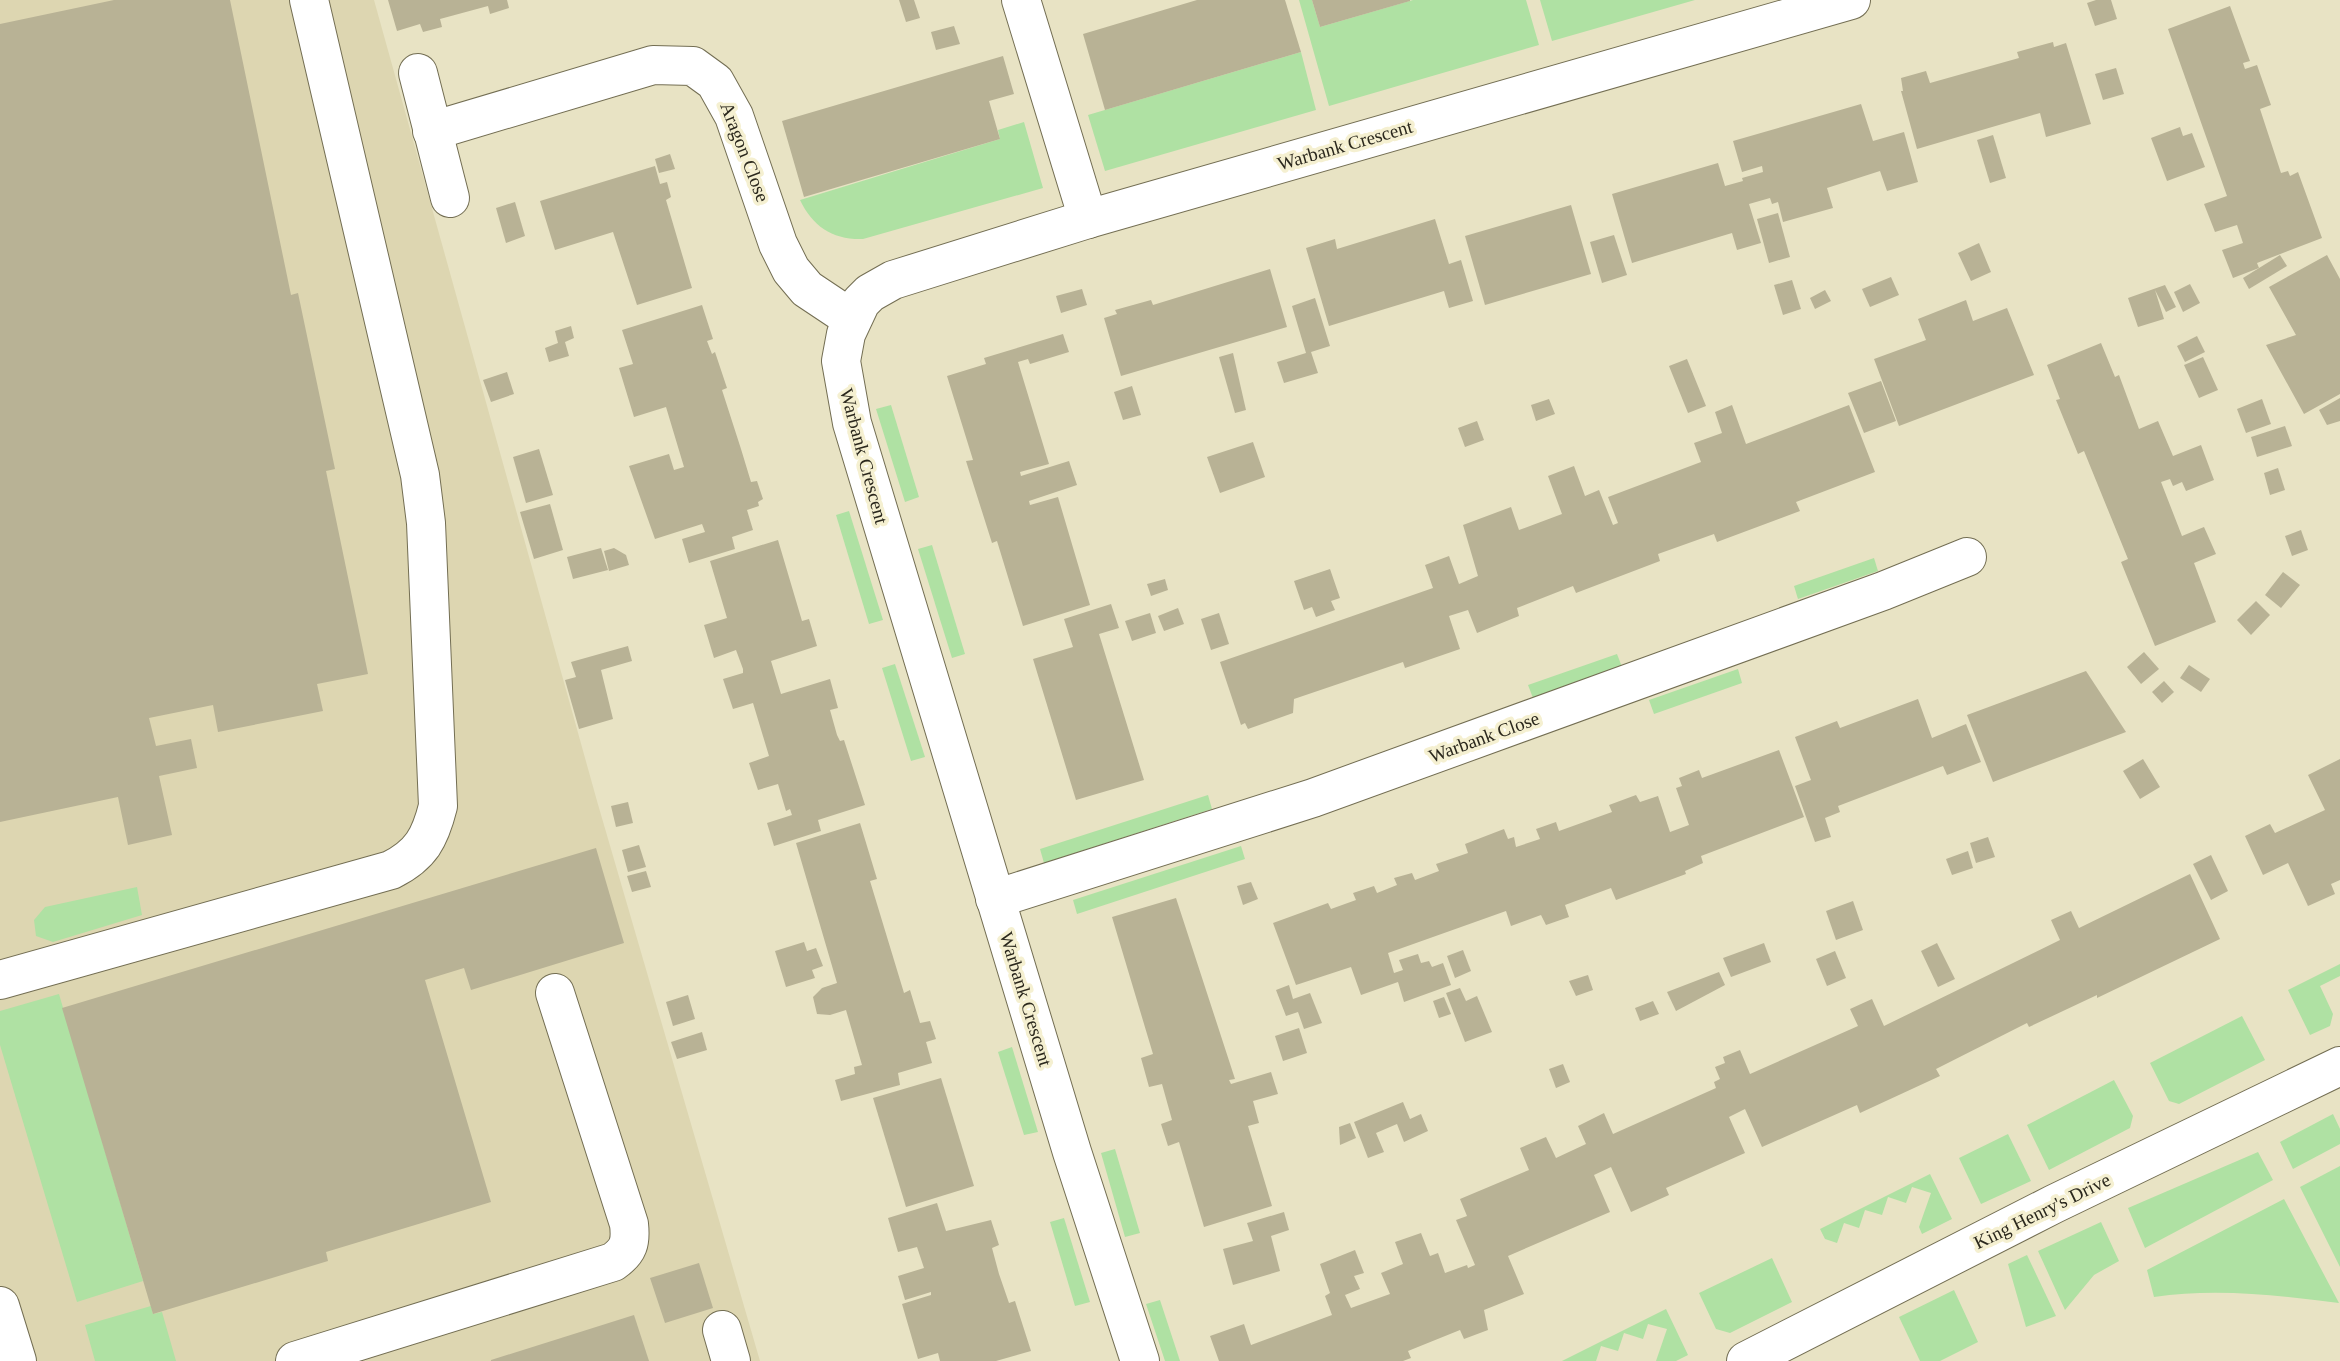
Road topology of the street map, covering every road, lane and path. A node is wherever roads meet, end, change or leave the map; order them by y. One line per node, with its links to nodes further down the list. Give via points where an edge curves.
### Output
1 (309, 0): 11 (street, via 420,475 438,806 432,826 424,847 391,870)
2 (1021, 0): 7 (street)
3 (1851, 0): 7 (street, Warbank Crescent)
4 (418, 73): 5 (street)
5 (432, 131): 6 (street); 8 (street, Aragon Close, via 653,65 693,66 715,82 734,116 791,270 807,289)
6 (450, 198)
7 (1088, 219): 8 (street, Warbank Crescent, via 893,280 870,293)
8 (852, 319): 10 (street, Warbank Crescent, via 841,361 847,403)
9 (1967, 557): 10 (street, Warbank Close, via 1340,789)
10 (995, 899): 17 (street, Warbank Crescent)
11 (0, 980)
12 (555, 993): 16 (street, via 629,1224 631,1241 625,1254 613,1262)
13 (2340, 1066): 18 (street, King Henry's Drive, via 2054,1204)
14 (0, 1306): 15 (street)
15 (17, 1361)
16 (295, 1361)
17 (1140, 1361)
18 (1746, 1361)

